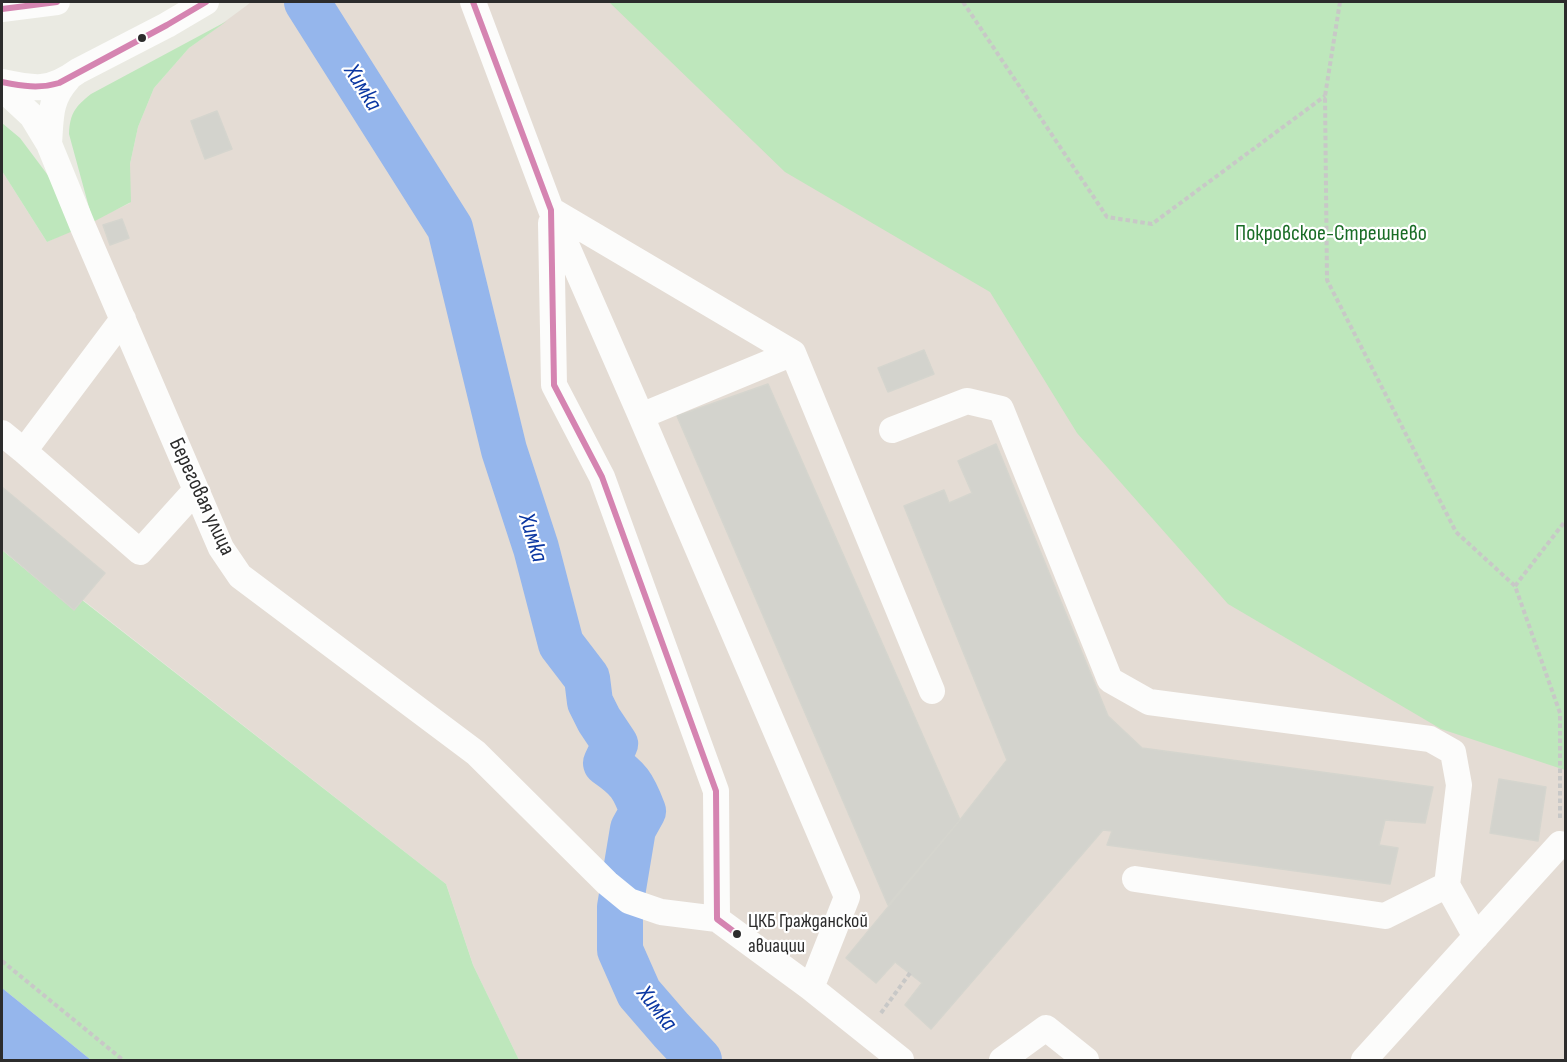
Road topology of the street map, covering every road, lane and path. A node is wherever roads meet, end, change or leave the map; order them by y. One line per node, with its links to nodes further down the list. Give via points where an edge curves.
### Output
1 (57, 2): 6 (street)
2 (206, 2): 7 (street)
3 (473, 2): 12 (street)
4 (963, 2): 10 (path, via 1107,217 1152,224)
5 (1340, 2): 10 (path)
6 (3, 9)
7 (68, 79): 8 (street, via 48,87); 11 (street, via 54,99)
8 (2, 82)
9 (2, 88): 11 (street, Береговая улица, via 32,116)
10 (1325, 96): 21 (path, via 1327,280 1456,532)
11 (49, 144): 13 (street, Береговая улица)
12 (551, 210): 14 (street); 15 (street); 26 (street, via 554,385 602,477 716,791)
13 (123, 319): 18 (street); 19 (street, Береговая улица)
14 (793, 353): 15 (street); 22 (street)
15 (641, 416): 30 (street, via 847,897)
16 (892, 430): 25 (street, via 967,401 1001,409 1110,680 1149,702 1430,739 1453,752 1459,785)
17 (2, 433): 18 (street)
18 (24, 451): 19 (street, via 140,552)
19 (196, 490): 26 (street, Береговая улица, via 221,548 240,576 476,753 607,883 629,901 661,912)
20 (1566, 520): 21 (path)
21 (1515, 586): 23 (path, via 1560,713)
22 (932, 691)
23 (1560, 844): 27 (street)
24 (1136, 879): 25 (street, via 1384,916)
25 (1447, 885): 27 (street)
26 (717, 919): 30 (street)
27 (1476, 938): 36 (street)
28 (2, 961): 32 (path)
29 (910, 974): 31 (path)
30 (811, 988): 31 (street)
31 (866, 1032): 33 (street)
32 (123, 1060)
33 (901, 1060)
34 (1002, 1060): 35 (street, via 1046,1028)
35 (1086, 1060)
36 (1364, 1060)

